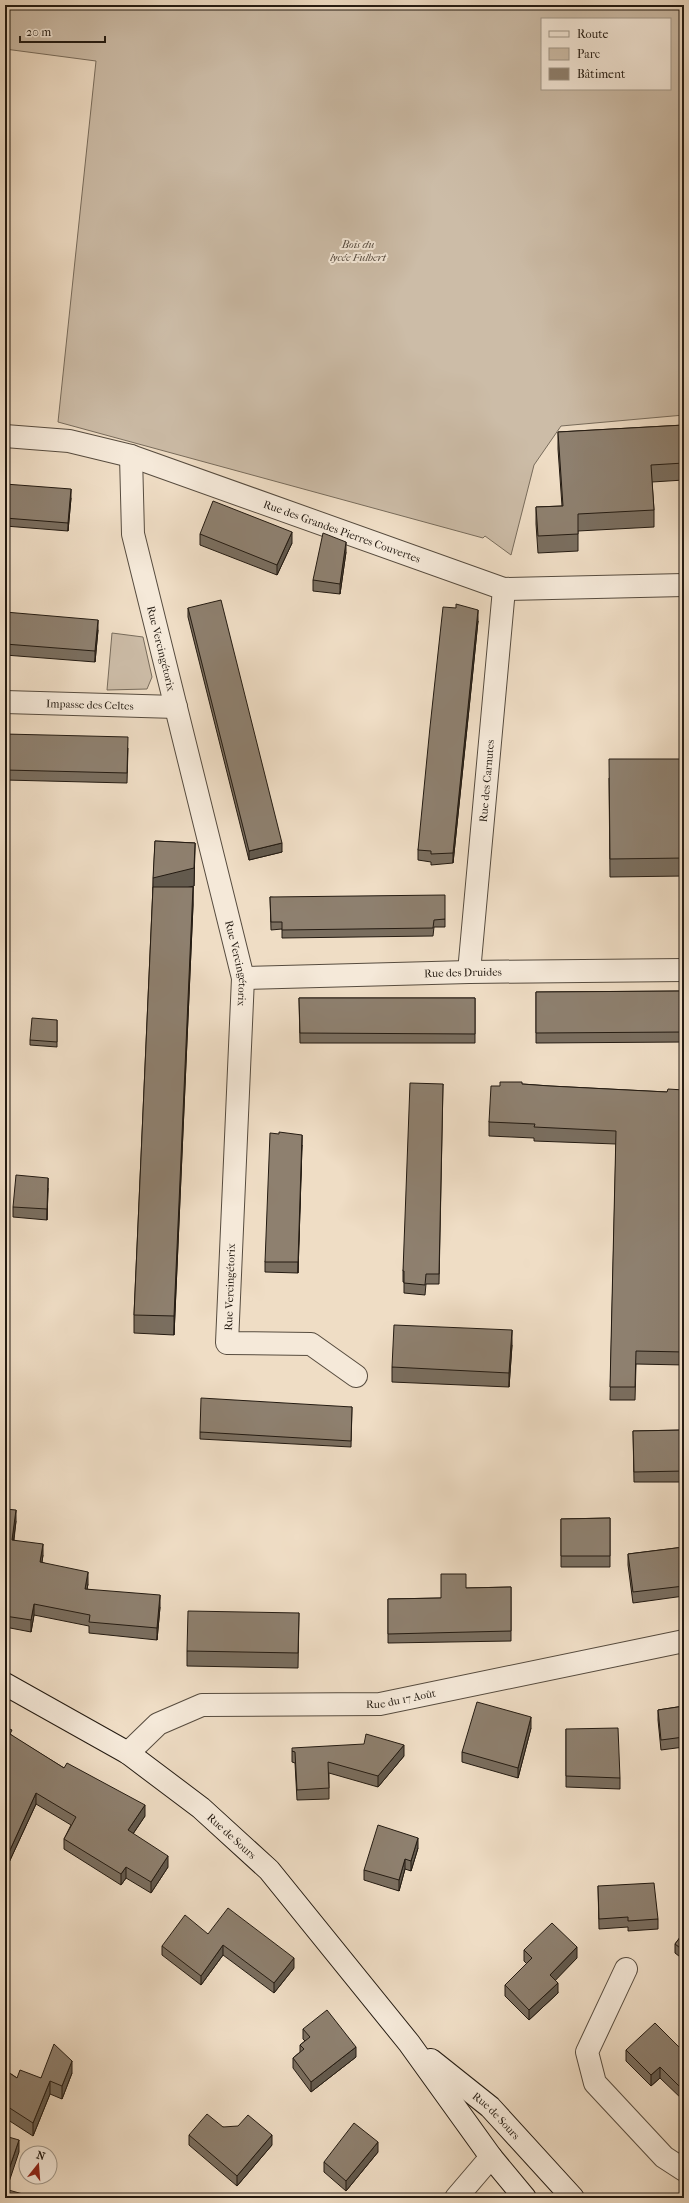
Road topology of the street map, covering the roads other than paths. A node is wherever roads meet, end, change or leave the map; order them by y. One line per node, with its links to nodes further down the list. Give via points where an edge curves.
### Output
1 (5, 436): 2 (street, Rue des Grandes Pierres Couvertes, via 69,441)
2 (131, 456): 4 (street, Rue des Grandes Pierres Couvertes); 6 (street, Rue Vercingétorix, via 133,534)
3 (684, 585): 4 (street, Rue des Grandes Pierres Couvertes)
4 (504, 589): 8 (street, Rue des Carnutes)
5 (5, 702): 6 (street, Impasse des Celtes)
6 (176, 707): 9 (street, Rue Vercingétorix)
7 (684, 970): 8 (street, Rue des Druides)
8 (469, 972): 9 (street, Rue des Druides)
9 (242, 978): 10 (street, Rue Vercingétorix, via 227,1344 311,1344)
10 (356, 1376)
11 (684, 1641): 13 (street, Rue du 17 Août, via 380,1704 202,1705 158,1724)
12 (5, 1684): 13 (street, Rue de Sours)
13 (128, 1753): 15 (street, Rue de Sours, via 201,1808 269,1870)
14 (626, 1969): 17 (street, via 587,2052 595,2083 664,2157)
15 (409, 2043): 16 (street, Rue de Sours); 20 (street, Rue de Sours, via 490,2107)
16 (491, 2157): 18 (street); 19 (street, Rue de Sours)
17 (684, 2170)
18 (456, 2198)
19 (525, 2198)
20 (574, 2198)

